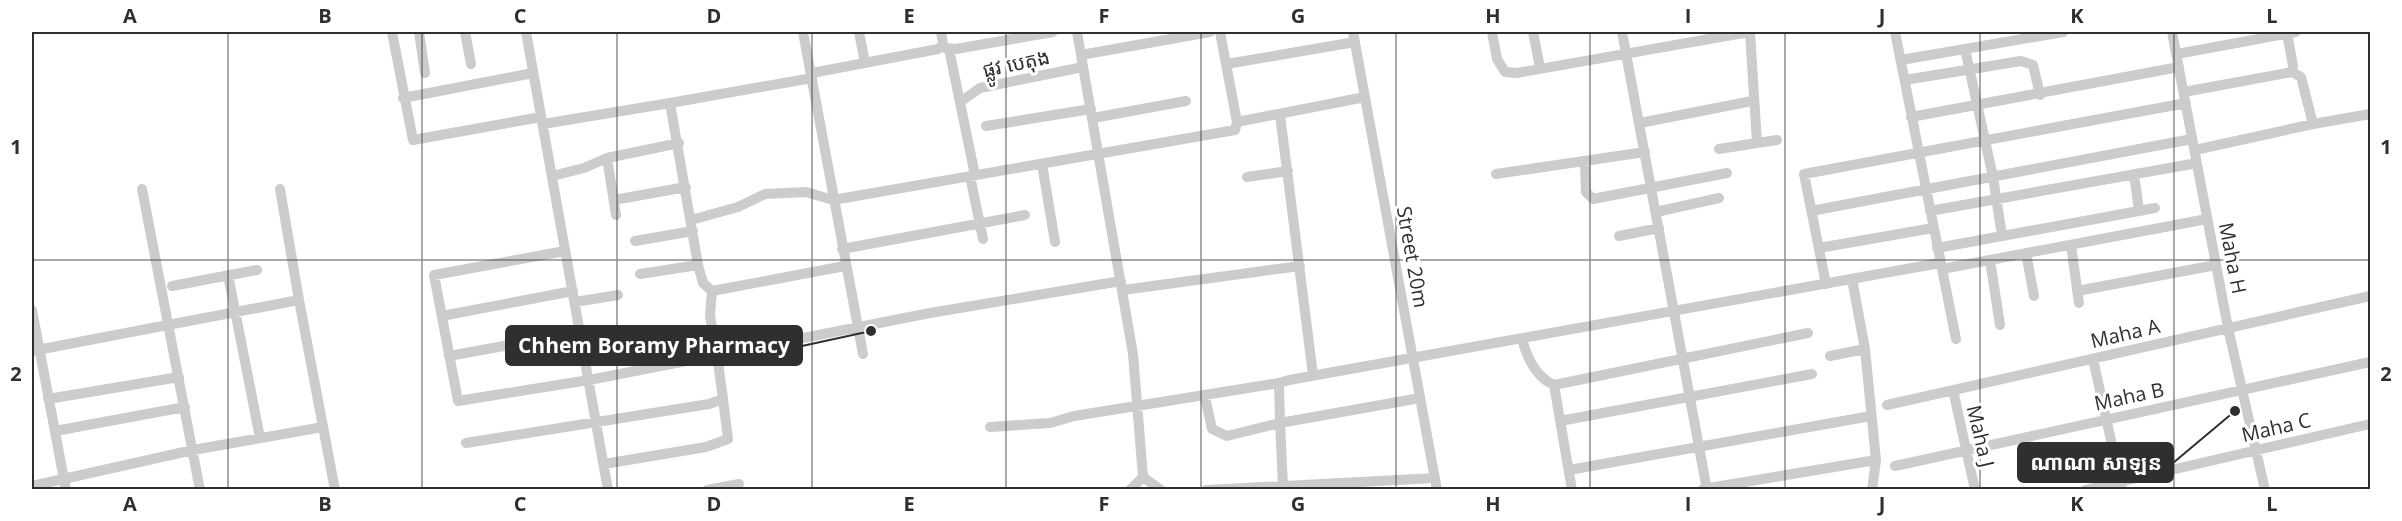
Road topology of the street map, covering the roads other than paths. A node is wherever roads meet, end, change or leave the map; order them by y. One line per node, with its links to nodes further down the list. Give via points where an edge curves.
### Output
1 (392, 32): 42 (street)
2 (419, 32): 35 (street)
3 (465, 32): 28 (street)
4 (526, 32): 36 (street)
5 (803, 32): 37 (street)
6 (859, 32): 27 (street)
7 (941, 32): 21 (street)
8 (1053, 32): 21 (street)
9 (1077, 32): 25 (street)
10 (1210, 32): 25 (street)
11 (1220, 32): 29 (street)
12 (1492, 32): 33 (street, via 1497,58 1505,72)
13 (1533, 32): 33 (street)
14 (1622, 32): 24 (street)
15 (1749, 32): 24 (street); 44 (street)
16 (1895, 32): 26 (street)
17 (2063, 32): 22 (street)
18 (2172, 32): 23 (street, Maha H)
19 (2291, 32): 23 (street); 34 (street)
20 (1354, 37): 29 (street); 41 (street, Street 20m)
21 (945, 48): 27 (street); 45 (street)
22 (1965, 49): 26 (street); 31 (street)
23 (2177, 54): 32 (street, Maha H)
24 (1627, 55): 33 (street); 55 (street)
25 (1081, 56): 30 (street)
26 (1901, 60): 38 (street)
27 (865, 63): 37 (street)
28 (471, 64)
29 (1227, 64): 54 (street)
30 (1083, 67): 45 (street, ផ្លូវ បេតុង, via 980,88); 49 (street)
31 (1970, 67): 38 (street); 40 (street, via 2031,62); 48 (street)
32 (2179, 67): 39 (street, Maha H); 40 (street)
33 (1540, 68)
34 (2292, 72): 39 (street); 56 (street, via 2301,77)
35 (425, 73)
36 (533, 73): 42 (street); 53 (street)
37 (812, 76): 46 (street); 87 (street)
38 (1905, 81): 52 (street)
39 (2184, 92): 47 (street, Maha H)
40 (2040, 94): 48 (street)
41 (1365, 97): 51 (street); 152 (street, Street 20m)
42 (403, 98): 53 (street, via 413,140)
43 (1186, 101): 49 (street)
44 (1752, 101): 55 (street); 61 (street)
45 (960, 102): 76 (street)
46 (670, 103): 53 (street); 60 (street)
47 (2186, 103): 59 (street); 62 (street, Maha H)
48 (1978, 105): 52 (street); 59 (street)
49 (1092, 113): 57 (street); 65 (street)
50 (2370, 114): 56 (street)
51 (1280, 115): 54 (street); 71 (street)
52 (1911, 117): 66 (street)
53 (542, 120): 75 (street)
54 (1238, 122): 65 (street, via 1235,130)
55 (1640, 123): 64 (street)
56 (2313, 123): 62 (street)
57 (986, 126)
58 (1776, 140): 61 (street)
59 (1985, 142): 66 (street); 78 (street)
60 (679, 143): 67 (street); 80 (street)
61 (1757, 143): 63 (street)
62 (2193, 145): 69 (street, Maha H); 78 (street)
63 (1719, 149)
64 (1645, 152): 68 (street); 79 (street)
65 (1100, 154): 70 (street); 124 (street)
66 (1919, 154): 83 (street); 89 (street, via 1804,174)
67 (607, 158): 75 (street); 86 (street)
68 (1585, 161): 73 (street); 79 (street, via 1585,189 1589,197 1598,199)
69 (2197, 163): 74 (street); 95 (street, Maha H)
70 (1042, 164): 76 (street); 105 (street)
71 (1288, 171): 77 (street); 116 (street)
72 (1726, 173): 79 (street)
73 (1496, 174)
74 (2134, 174): 85 (street); 90 (street)
75 (552, 176): 110 (street)
76 (973, 176): 87 (street); 97 (street)
77 (1247, 177)
78 (1993, 177): 83 (street); 85 (street)
79 (1651, 186): 91 (street)
80 (686, 187): 86 (street); 96 (street)
81 (142, 189): 138 (street)
82 (280, 189): 131 (street)
83 (1926, 190): 89 (street); 92 (street)
84 (1719, 198): 91 (street)
85 (1996, 199): 92 (street); 102 (street)
86 (614, 200): 93 (street)
87 (833, 200): 96 (street, via 806,192 765,194 738,207); 109 (street)
88 (2155, 208): 90 (street)
89 (1811, 211): 107 (street)
90 (2139, 211): 102 (street)
91 (1656, 212): 98 (street)
92 (1930, 212): 99 (street)
93 (616, 215)
94 (1025, 215): 97 (street)
95 (2207, 219): 106 (street); 114 (street, Maha H)
96 (691, 220): 100 (street)
97 (979, 222): 103 (street); 109 (street)
98 (1659, 228): 101 (street); 134 (street)
99 (1933, 228): 107 (street); 108 (street)
100 (693, 231): 104 (street); 113 (street)
101 (1619, 236)
102 (2002, 236): 108 (street)
103 (983, 239)
104 (635, 241)
105 (1055, 242)
106 (2071, 245): 111 (street); 126 (street)
107 (1819, 248): 122 (street)
108 (1937, 248): 117 (street)
109 (842, 249): 115 (street)
110 (565, 250): 130 (street); 136 (street, via 434,275)
111 (2026, 253): 112 (street); 128 (street)
112 (1990, 260): 117 (street); 137 (street)
113 (698, 265): 119 (street); 125 (street, via 703,283)
114 (2216, 265): 126 (street); 140 (street, Maha H)
115 (845, 266): 125 (street); 139 (street)
116 (1300, 266): 124 (street); 156 (street)
117 (1941, 266): 121 (street); 144 (street)
118 (257, 270): 120 (street)
119 (640, 274)
120 (228, 275): 123 (street); 135 (street)
121 (1852, 279): 122 (street); 145 (street)
122 (1826, 284): 134 (street)
123 (172, 286)
124 (1122, 286): 139 (street, via 930,313); 170 (street)
125 (712, 291): 148 (street, via 710,316)
126 (2077, 291): 132 (street)
127 (618, 295): 130 (street)
128 (2034, 296)
129 (2370, 296): 140 (street, Maha A)
130 (574, 297): 136 (street); 141 (street)
131 (299, 300): 135 (street); 177 (street)
132 (2079, 303)
133 (32, 310): 146 (street)
134 (1675, 312): 143 (street); 151 (street)
135 (235, 313): 138 (street); 180 (street)
136 (442, 316): 149 (street)
137 (2000, 325)
138 (170, 326): 146 (street); 157 (street)
139 (858, 328): 147 (street); 148 (street)
140 (2228, 328): 153 (street, Maha A); 162 (street, Maha H)
141 (580, 332): 149 (street); 158 (street)
142 (1808, 333): 151 (street)
143 (1522, 339): 152 (street); 160 (street, via 1537,372)
144 (1956, 339)
145 (1865, 349): 150 (street); 171 (street)
146 (35, 351): 166 (street)
147 (863, 354)
148 (717, 355): 158 (street); 167 (street)
149 (449, 356): 158 (street, via 458,401)
150 (1830, 356)
151 (1683, 357): 160 (street); 164 (street)
152 (1413, 359): 156 (street); 165 (street, Street 20m)
153 (2093, 359): 161 (street, Maha A); 172 (street)
154 (2370, 362): 162 (street, Maha B)
155 (1812, 374): 164 (street)
156 (1313, 375): 159 (street)
157 (179, 377): 166 (street); 169 (street)
158 (589, 380): 174 (street)
159 (1279, 383): 163 (street); 175 (street)
160 (1554, 385): 173 (street)
161 (1953, 390): 168 (street, Maha A); 184 (street, Maha J)
162 (2243, 390): 172 (street, Maha B); 185 (street, Maha H)
163 (1206, 397): 170 (street); 175 (street, via 1212,429 1219,435)
164 (1690, 397): 173 (street); 182 (street)
165 (1420, 398): 175 (street); 192 (street, Street 20m)
166 (48, 399): 179 (street)
167 (723, 399): 174 (street); 187 (street, via 728,439 706,447)
168 (1887, 405)
169 (185, 407): 179 (street); 183 (street)
170 (1139, 407): 178 (street, via 1050,423); 190 (street)
171 (1871, 416): 182 (street); 186 (street)
172 (2106, 419): 184 (street, Maha B); 194 (street)
173 (1560, 421): 189 (street)
174 (596, 422): 181 (street); 187 (street)
175 (1280, 423): 196 (street)
176 (2370, 424): 185 (street, Maha C)
177 (322, 427): 180 (street); 198 (street)
178 (990, 427)
179 (55, 431): 193 (street)
180 (260, 438): 183 (street)
181 (466, 443)
182 (1700, 446): 189 (street); 205 (street)
183 (193, 450): 193 (street); 197 (street)
184 (1966, 450): 188 (street, Maha B); 207 (street, Maha J)
185 (2256, 450): 194 (street, Maha C); 209 (street, Maha H)
186 (1876, 460): 205 (street); 206 (street)
187 (604, 464): 199 (street)
188 (1895, 466)
189 (1569, 470): 204 (street)
190 (1143, 477): 201 (street); 202 (street)
191 (739, 483): 200 (street)
192 (1436, 484): 196 (street)
193 (65, 485): 195 (street)
194 (2121, 485): 208 (street, Maha C)
195 (32, 486)
196 (1283, 486): 203 (street)
197 (200, 489)
198 (335, 489)
199 (608, 489)
200 (706, 489)
201 (1130, 489)
202 (1161, 489)
203 (1206, 489)
204 (1572, 489)
205 (1706, 489)
206 (1872, 489)
207 (1975, 489)
208 (2085, 489)
209 (2265, 489)

